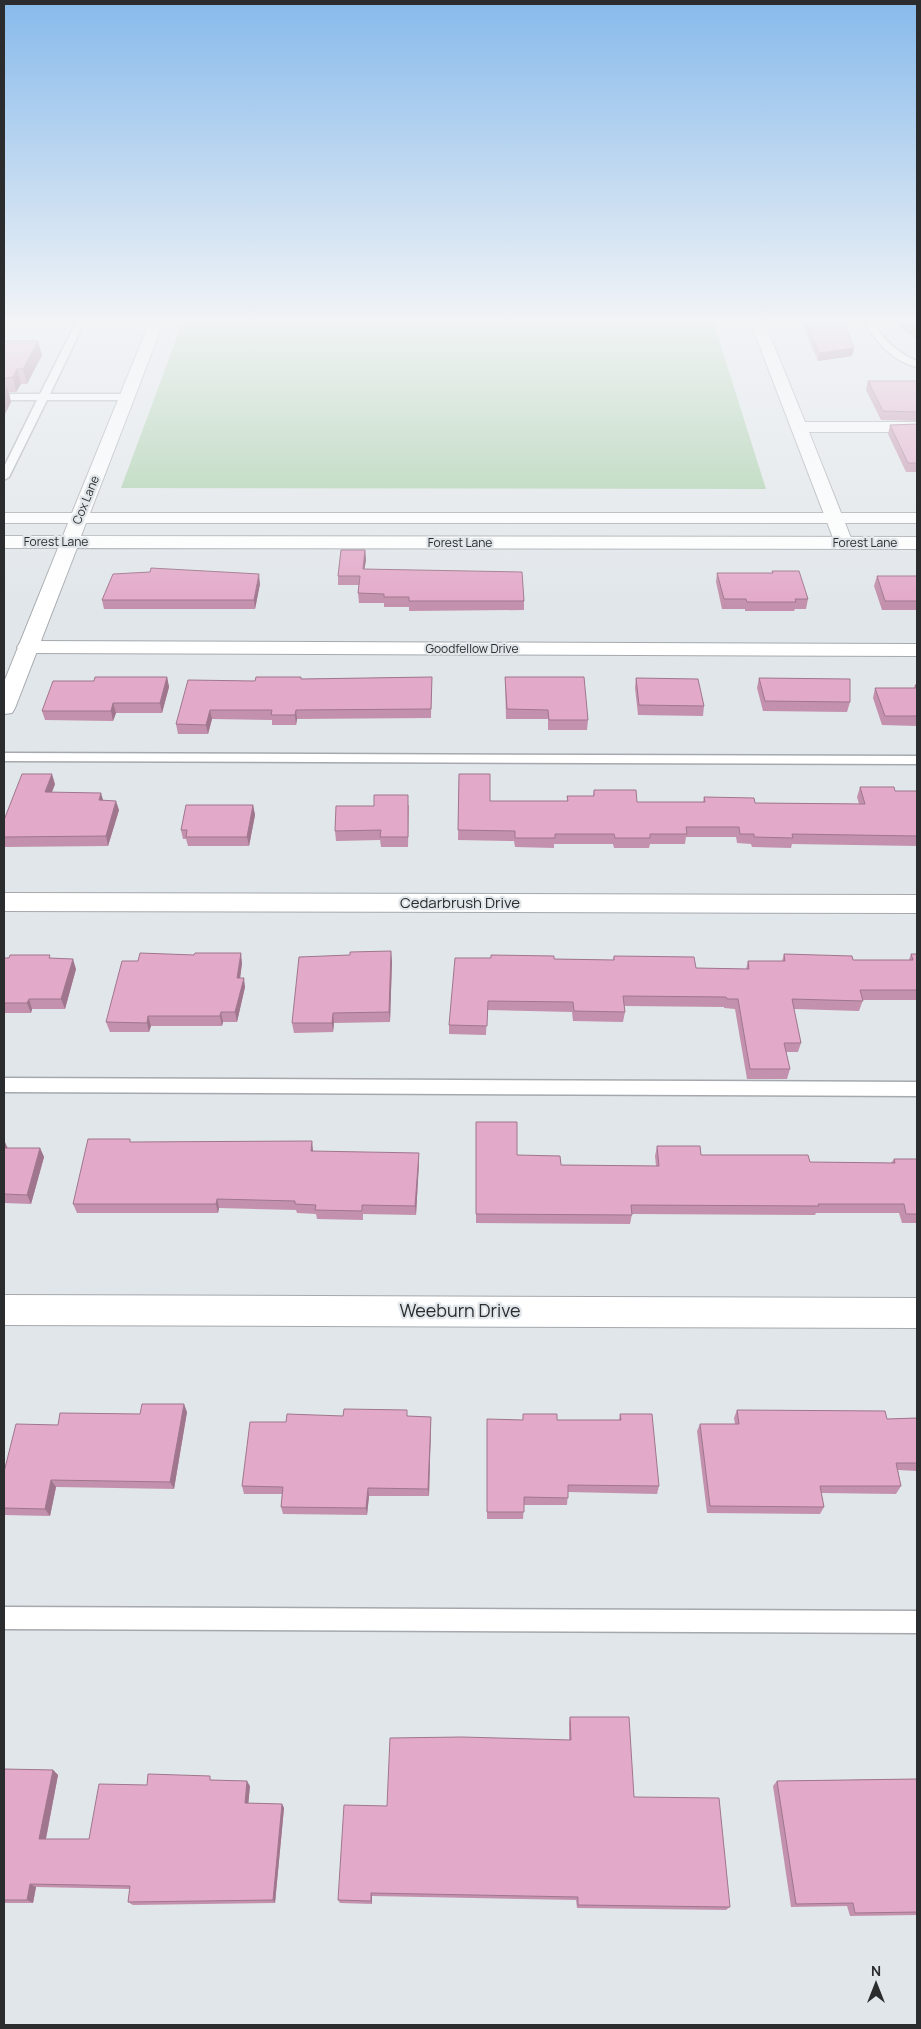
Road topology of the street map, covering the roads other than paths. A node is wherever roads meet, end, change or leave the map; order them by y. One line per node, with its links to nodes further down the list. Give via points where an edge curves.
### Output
1 (35, 416): 6 (lane)
2 (119, 416): 8 (street, Cox Lane)
3 (794, 416): 4 (street)
4 (798, 427): 5 (street); 9 (street)
5 (917, 427)
6 (4, 477)
7 (4, 518): 8 (street, Forest Lane)
8 (78, 518): 9 (street, Forest Lane); 12 (street, Cox Lane)
9 (834, 518): 10 (street, Forest Lane); 13 (street)
10 (917, 518)
11 (4, 542): 12 (street, Forest Lane)
12 (69, 542): 13 (street, Forest Lane); 15 (street, Cox Lane)
13 (844, 543): 14 (street, Forest Lane)
14 (917, 543)
15 (27, 647): 16 (street, Goodfellow Drive); 17 (street, Cox Lane)
16 (917, 650)
17 (4, 708)
18 (4, 757): 19 (lane)
19 (917, 760)
20 (4, 902): 21 (street, Cedarbrush Drive)
21 (917, 904)
22 (4, 1085): 23 (lane)
23 (917, 1089)
24 (4, 1310): 25 (street, Weeburn Drive)
25 (917, 1313)
26 (4, 1618): 27 (lane)
27 (917, 1622)

